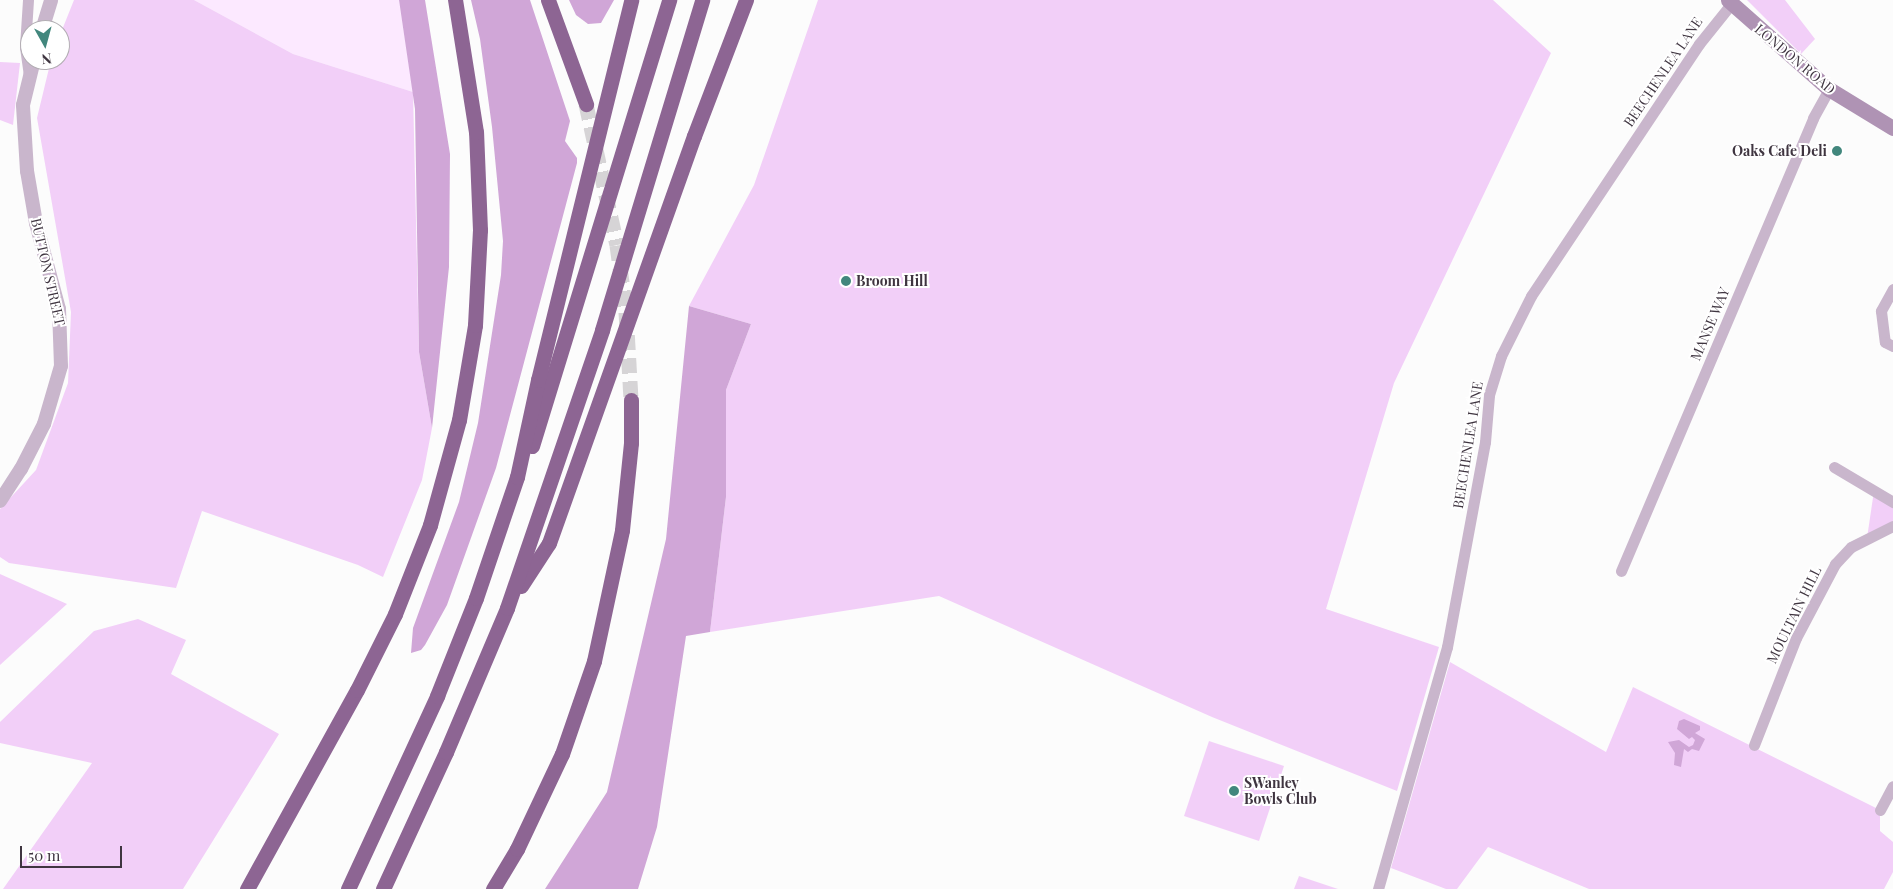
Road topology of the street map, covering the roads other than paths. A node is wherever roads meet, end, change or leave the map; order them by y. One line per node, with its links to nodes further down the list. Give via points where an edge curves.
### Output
1 (28, 0): 12 (street, via 25,47)
2 (52, 0): 10 (street)
3 (455, 0): 29 (highway, via 476,132 480,230 475,325 459,420 433,515 395,614 357,690)
4 (548, 0): 14 (highway)
5 (631, 0): 20 (highway)
6 (669, 0): 20 (highway, via 545,408)
7 (702, 0): 25 (highway, via 602,330)
8 (746, 0): 25 (highway, via 549,543)
9 (1729, 2): 13 (main road, LONDON ROAD); 33 (street, BEECHENLEA LANE, via 1531,296 1501,356 1489,395 1485,442 1446,653)
10 (45, 20)
11 (32, 70): 12 (street, BUTTON STREET)
12 (29, 80): 21 (street, BUTTON STREET, via 23,105 27,171 36,223 59,309 62,358 44,424 22,469)
13 (1829, 89): 15 (main road, LONDON ROAD); 24 (street, MANSE WAY, via 1813,118)
14 (586, 104)
15 (1893, 128)
16 (1893, 289): 17 (street, via 1881,311 1885,342)
17 (1893, 346)
18 (631, 400): 32 (highway, via 631,443 622,530 594,661 551,779 517,849)
19 (1834, 467): 22 (street)
20 (517, 477): 30 (highway, via 476,598 437,696)
21 (0, 501)
22 (1893, 502)
23 (1893, 526): 26 (street, MOULTAIN HILL, via 1851,548 1835,564 1796,638)
24 (1621, 571)
25 (507, 608): 31 (highway)
26 (1754, 745)
27 (1893, 786): 28 (street)
28 (1880, 810)
29 (247, 889)
30 (348, 889)
31 (383, 889)
32 (493, 889)
33 (1378, 889)

